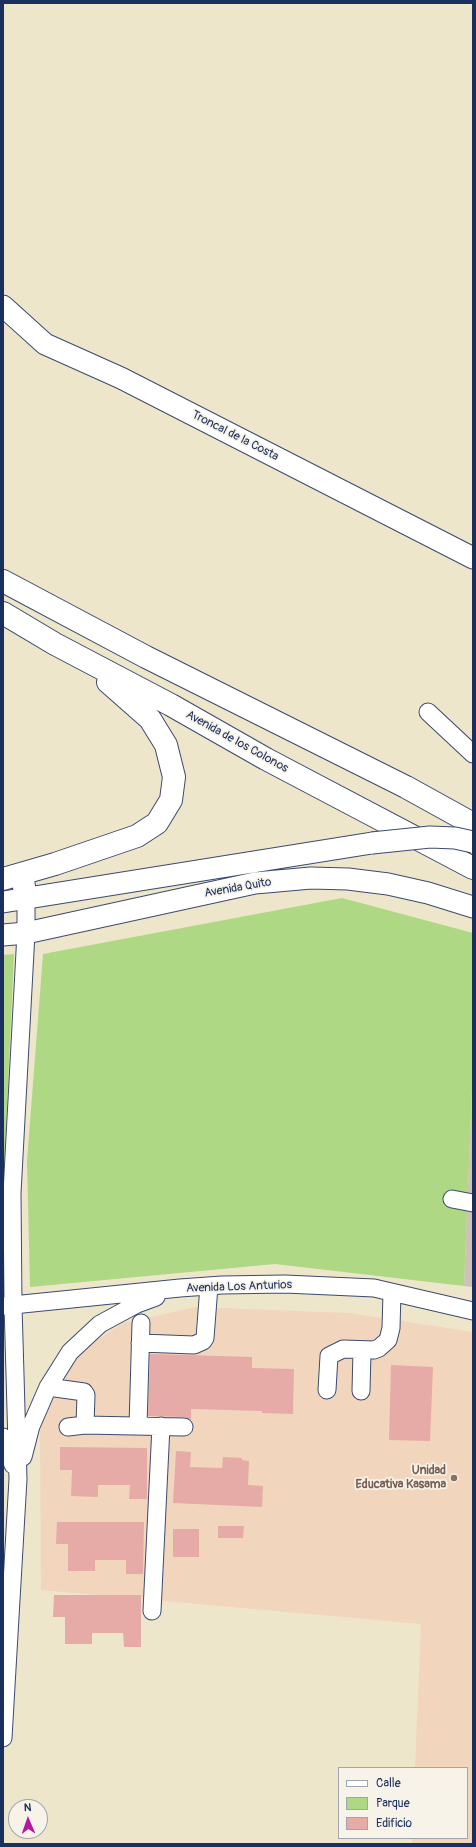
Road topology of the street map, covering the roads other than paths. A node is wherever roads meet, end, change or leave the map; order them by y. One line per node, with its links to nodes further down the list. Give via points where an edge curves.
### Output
1 (3, 306): 2 (main road, Troncal de la Costa, via 45,344 121,378)
2 (473, 558)
3 (3, 581): 8 (highway, via 406,787)
4 (3, 613): 5 (highway, Avenida de los Colonos)
5 (55, 644): 10 (highway, Avenida de los Colonos, via 171,705 266,760); 11 (highway, via 114,686 150,719 166,745 174,777 170,800 157,823 137,836)
6 (428, 712): 7 (street)
7 (473, 754)
8 (473, 824)
9 (473, 842): 12 (main road, Avenida Quito, bridge, via 430,837 372,843)
10 (473, 868)
11 (12, 876): 12 (highway)
12 (26, 899): 13 (main road, Avenida Quito); 15 (street)
13 (3, 902)
14 (473, 907): 15 (main road, Avenida Quito, via 388,884 311,878 255,883)
15 (26, 933): 16 (main road, Avenida Quito); 22 (street)
16 (3, 935)
17 (452, 1199): 18 (street)
18 (473, 1203)
19 (209, 1286): 20 (street, Avenida Los Anturios); 21 (street, Avenida Los Anturios, via 285,1284 374,1288); 25 (street, via 203,1341 194,1345)
20 (180, 1288): 22 (street, Avenida Los Anturios); 27 (street, via 137,1304 100,1324 70,1352)
21 (392, 1293): 23 (street, Avenida Los Anturios); 26 (street, via 388,1340 379,1348)
22 (8, 1306): 34 (street)
23 (473, 1311)
24 (141, 1323): 25 (street)
25 (140, 1344): 30 (street)
26 (362, 1351): 28 (street, via 343,1349 329,1356); 29 (street)
27 (48, 1387): 30 (street, via 84,1392 86,1395 77,1426); 34 (street, via 31,1426)
28 (328, 1390)
29 (361, 1391)
30 (138, 1426): 31 (street)
31 (161, 1426): 32 (street); 35 (street)
32 (184, 1427)
33 (3, 1437): 34 (street)
34 (18, 1479): 36 (street)
35 (152, 1611)
36 (3, 1738)

